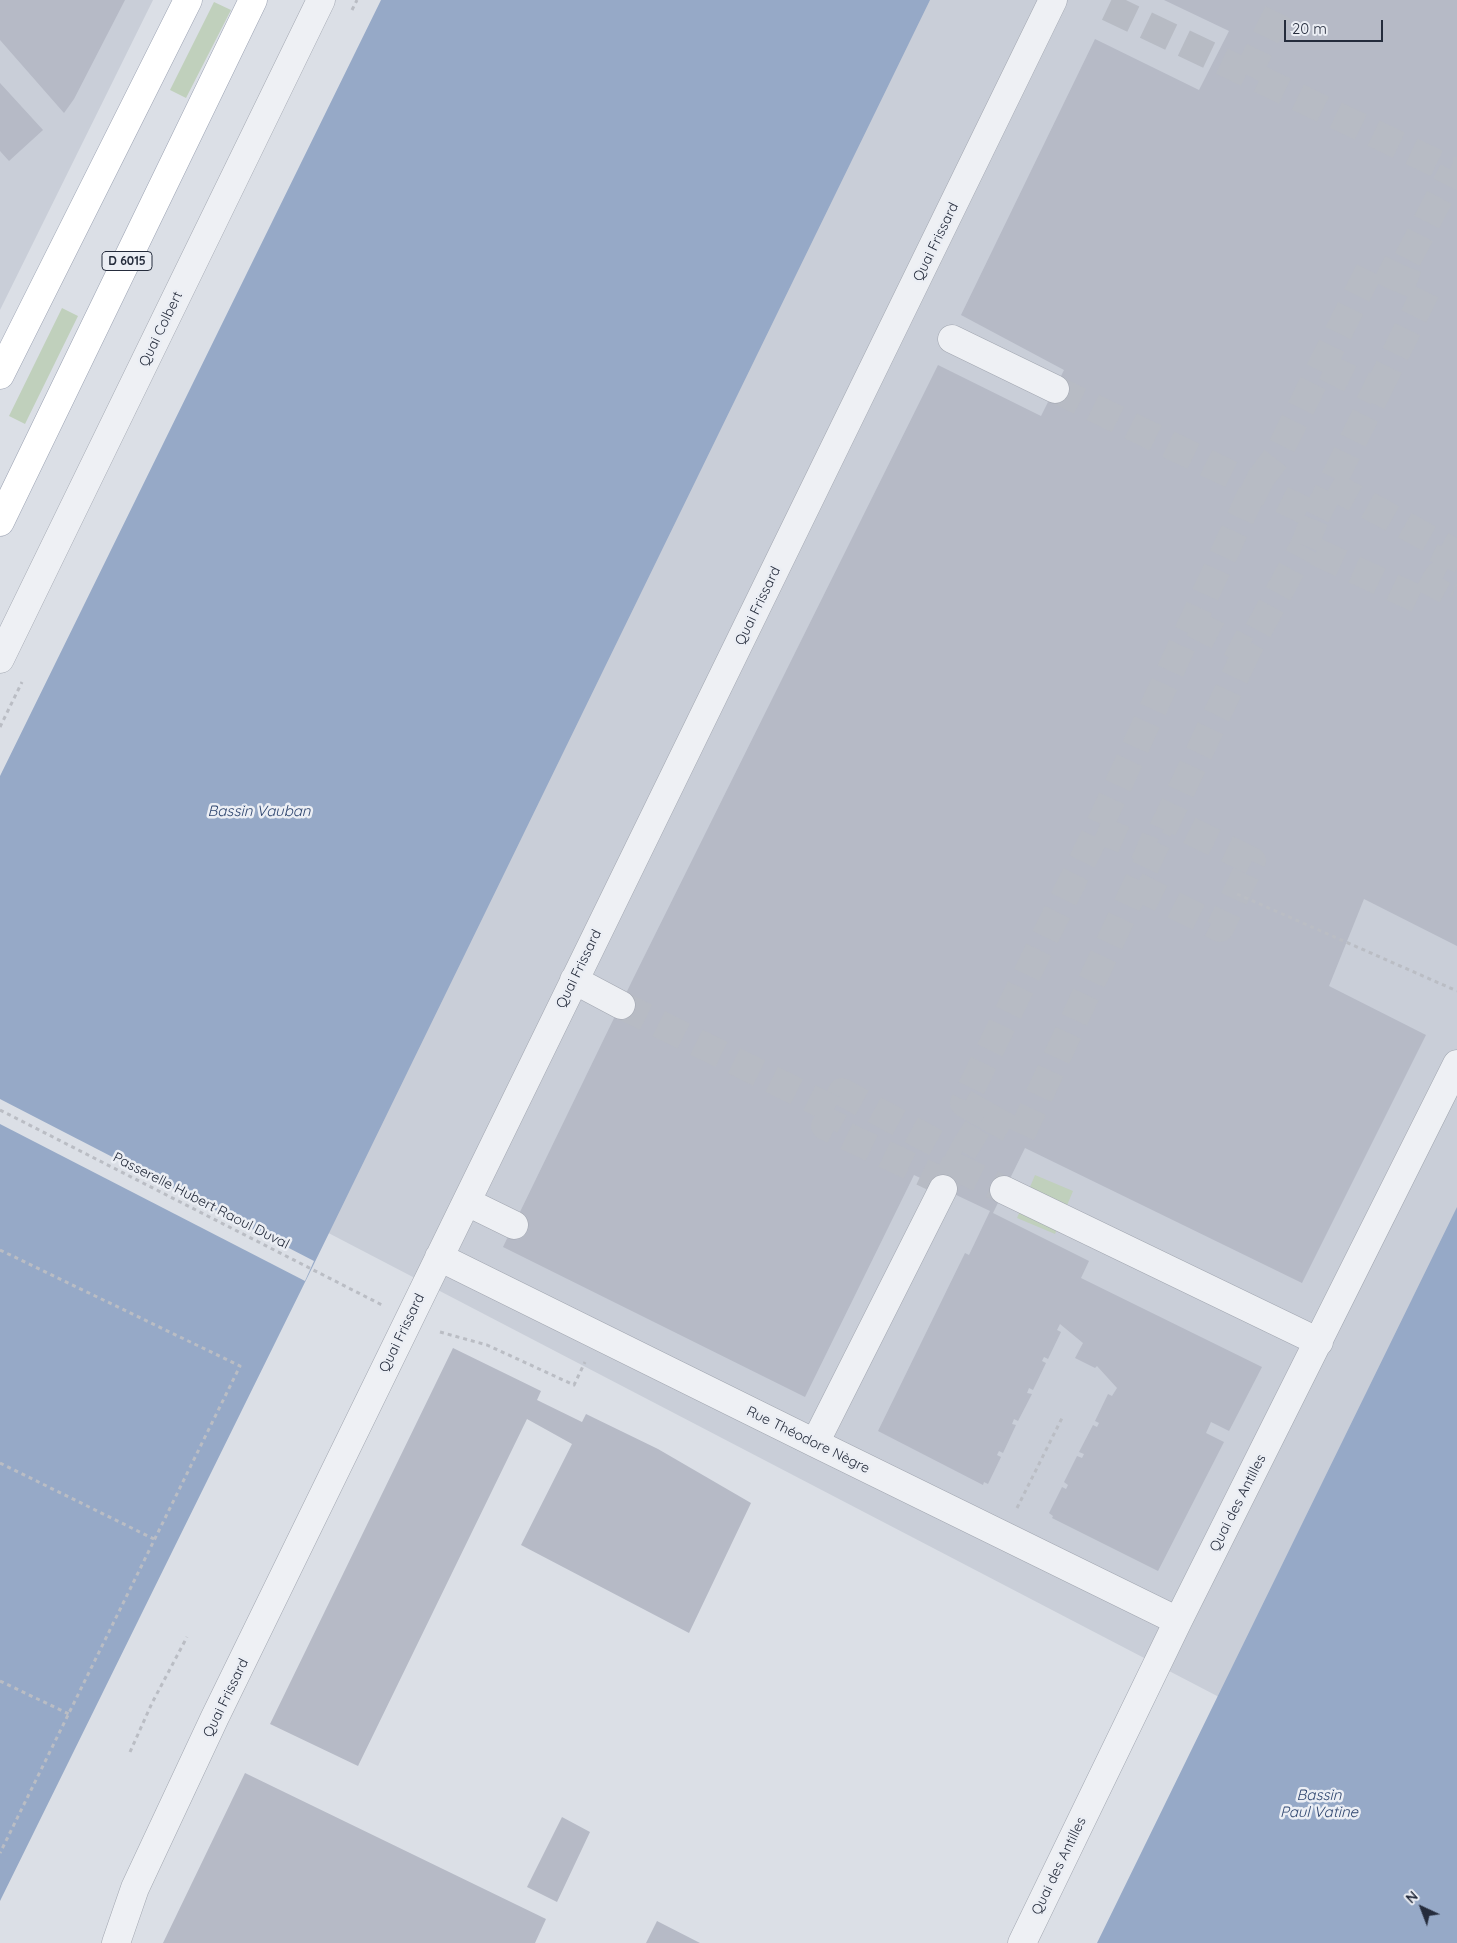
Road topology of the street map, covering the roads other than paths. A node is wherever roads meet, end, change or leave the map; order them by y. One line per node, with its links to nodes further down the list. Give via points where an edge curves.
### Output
1 (188, 0): 6 (main road)
2 (253, 0): 8 (main road, D 6015)
3 (321, 0): 9 (street, Quai Colbert)
4 (1053, 0): 10 (street, Quai Frissard)
5 (952, 339): 7 (street)
6 (0, 375)
7 (1055, 389)
8 (0, 522)
9 (0, 659)
10 (574, 980): 11 (street); 15 (street, Quai Frissard)
11 (621, 1006)
12 (1457, 1064): 18 (street, Quai des Antilles)
13 (943, 1189): 19 (street)
14 (1004, 1190): 18 (street)
15 (467, 1202): 16 (street); 17 (street, Quai Frissard)
16 (514, 1225)
17 (439, 1257): 19 (street, Rue Théodore Nègre); 21 (street, Quai Frissard, via 215,1717 136,1888)
18 (1319, 1342): 20 (street, Quai des Antilles)
19 (814, 1444): 20 (street, Rue Théodore Nègre)
20 (1178, 1621): 22 (street, Quai des Antilles)
21 (116, 1943)
22 (1022, 1943)

